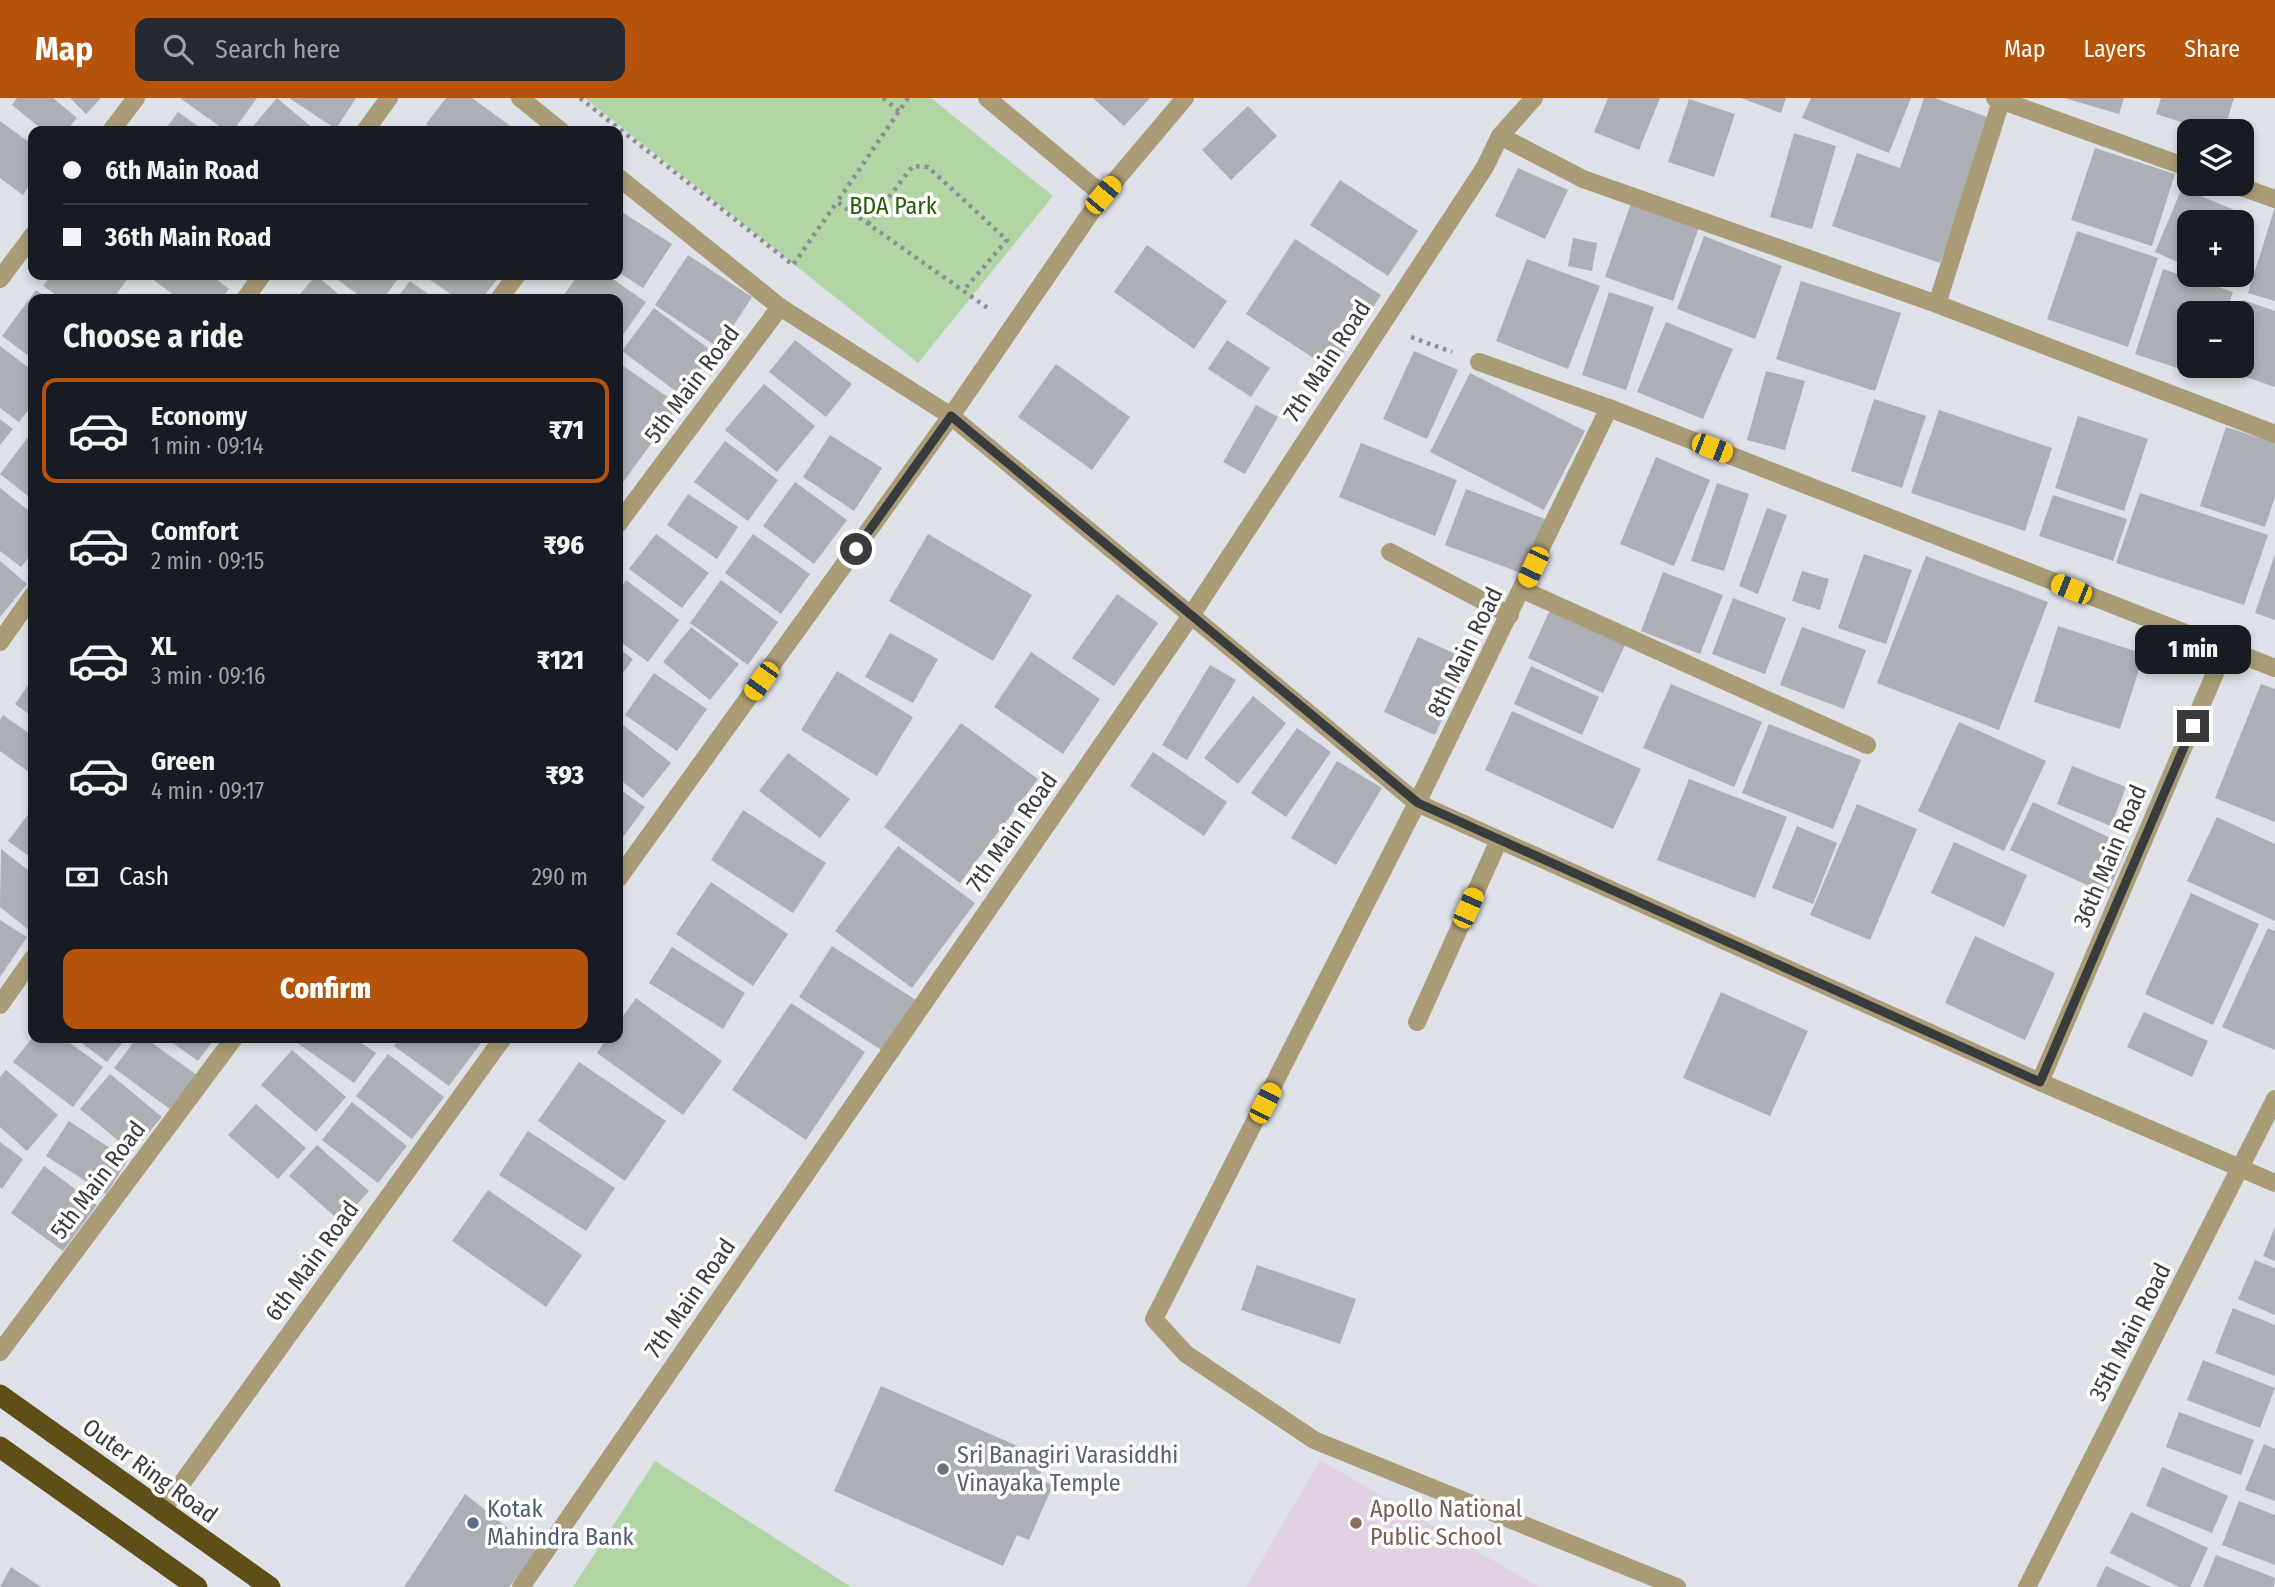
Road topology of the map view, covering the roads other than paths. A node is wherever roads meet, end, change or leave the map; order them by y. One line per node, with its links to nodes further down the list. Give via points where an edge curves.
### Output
1 (136, 98): 8 (street)
2 (389, 98): 9 (street)
3 (520, 98): 10 (street)
4 (987, 98): 15 (street)
5 (1185, 98): 15 (street)
6 (1534, 98): 11 (street, 7th Main Road)
7 (2000, 99): 12 (street); 19 (street)
8 (115, 126)
9 (369, 126)
10 (555, 126)
11 (1500, 136): 19 (street, via 1583,179); 30 (street, 7th Main Road, via 1485,167)
12 (2177, 164)
13 (623, 181): 20 (street)
14 (2254, 192): 16 (street)
15 (1103, 195): 23 (street)
16 (2275, 199)
17 (28, 242): 18 (street)
18 (0, 279)
19 (1937, 304): 24 (street)
20 (780, 307): 23 (street); 25 (street, 5th Main Road)
21 (1479, 362): 22 (street)
22 (1609, 408): 27 (street, 8th Main Road); 32 (street)
23 (951, 416): 30 (street); 37 (street)
24 (2275, 434)
25 (623, 517)
26 (1390, 552): 29 (street)
27 (1522, 590): 29 (street, 8th Main Road); 34 (street)
28 (28, 603): 31 (street)
29 (1510, 615): 35 (street, 8th Main Road)
30 (1190, 617): 35 (street); 53 (street, 7th Main Road)
31 (0, 642)
32 (2225, 650): 33 (street); 43 (street, 36th Main Road)
33 (2275, 668)
34 (1867, 744)
35 (1418, 803): 36 (street); 54 (street, 8th Main Road, via 1154,1319 1186,1354 1314,1440)
36 (1499, 840): 40 (street); 43 (street)
37 (623, 872)
38 (28, 965): 39 (street)
39 (0, 1005)
40 (1417, 1022)
41 (230, 1043): 47 (street, 5th Main Road)
42 (499, 1043): 50 (street, 6th Main Road)
43 (2040, 1082): 45 (street)
44 (2275, 1099): 45 (street, 35th Main Road)
45 (2242, 1168): 46 (street); 55 (street, 35th Main Road)
46 (2275, 1183)
47 (0, 1352)
48 (0, 1395): 50 (highway, Outer Ring Road)
49 (0, 1447): 51 (highway)
50 (161, 1512): 52 (highway, Outer Ring Road)
51 (197, 1587)
52 (270, 1587)
53 (521, 1587)
54 (1677, 1587)
55 (2027, 1587)

